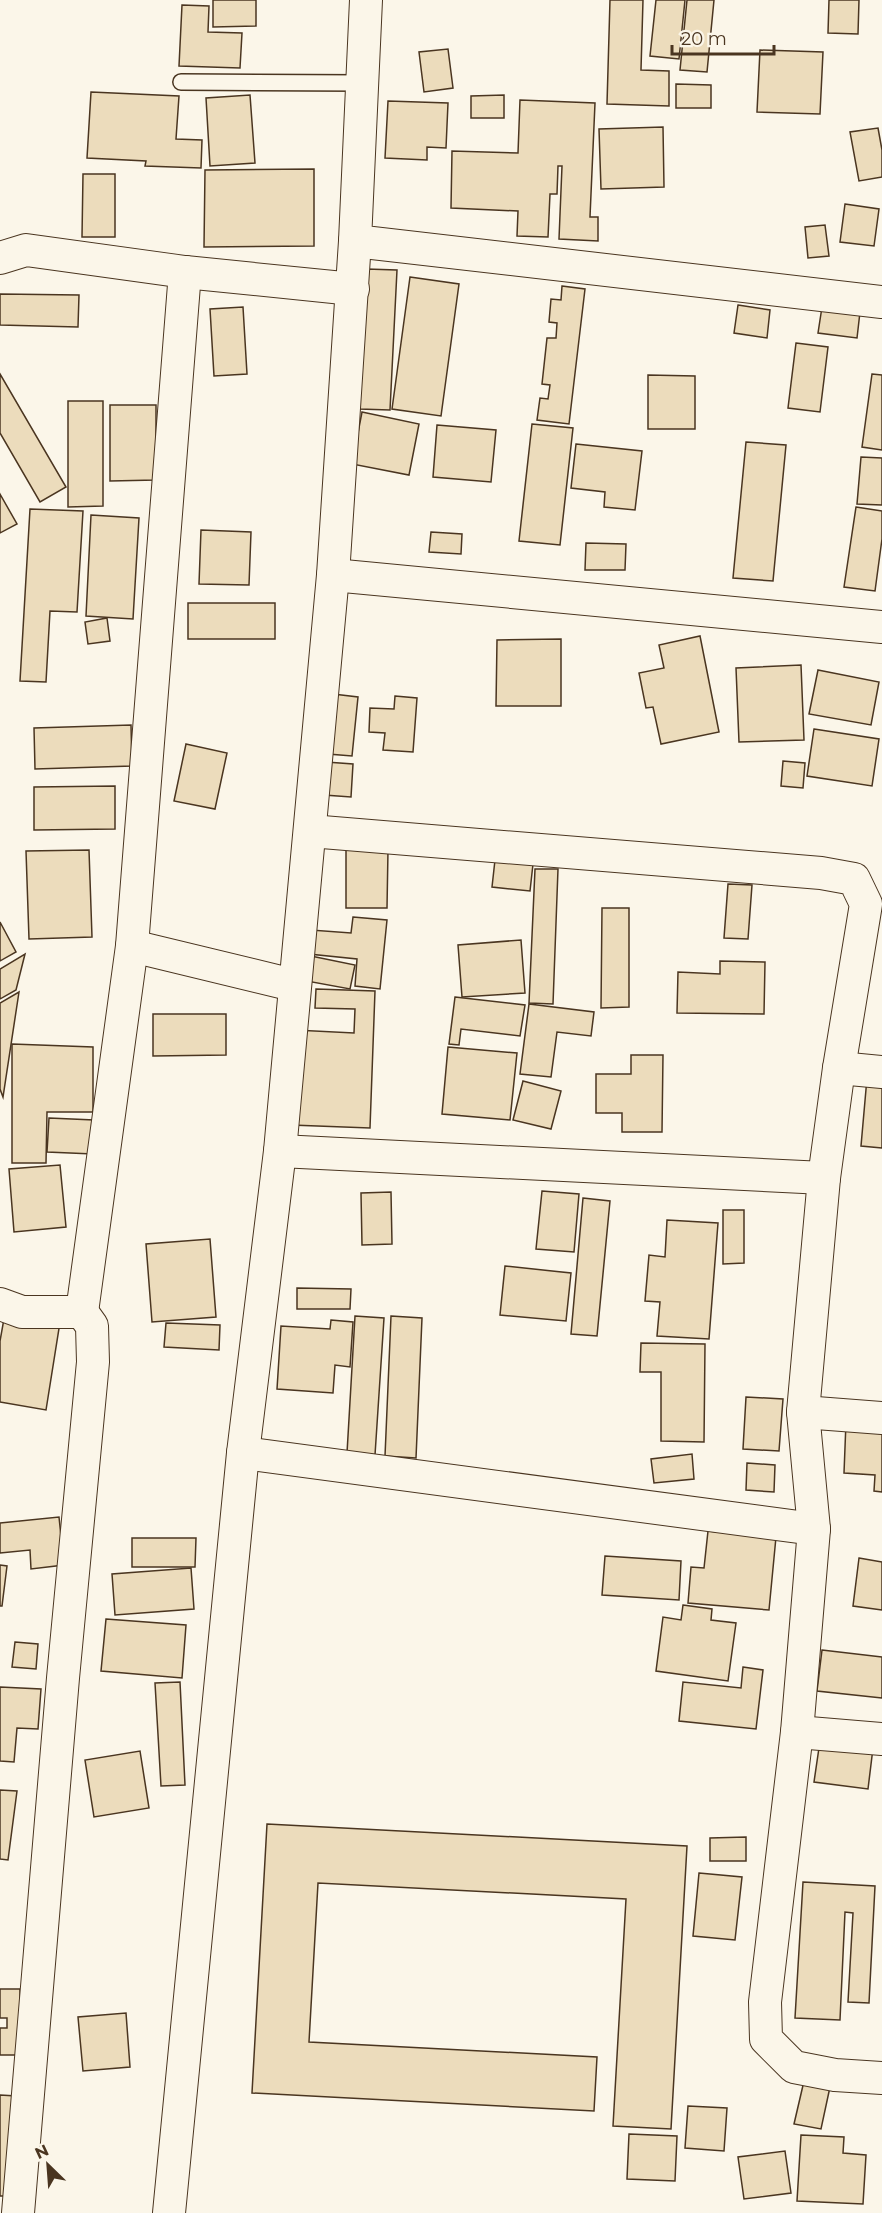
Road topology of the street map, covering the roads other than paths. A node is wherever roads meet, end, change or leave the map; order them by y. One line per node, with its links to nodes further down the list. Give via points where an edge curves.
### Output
1 (366, 0): 3 (street)
2 (181, 82): 3 (lane)
3 (362, 83): 4 (street)
4 (355, 241): 7 (street); 8 (street)
5 (0, 258): 6 (street, via 26,250)
6 (185, 272): 7 (street); 12 (street)
7 (353, 289): 9 (street)
8 (882, 302)
9 (333, 575): 10 (street); 11 (street)
10 (882, 627)
11 (310, 831): 13 (street); 14 (street, via 809,872 854,879 866,904)
12 (132, 946): 13 (street); 19 (street)
13 (293, 985): 16 (street)
14 (839, 1068): 15 (street); 17 (street)
15 (882, 1072)
16 (280, 1151): 17 (street); 22 (street)
17 (824, 1178): 20 (street)
18 (0, 1304): 19 (street, via 22,1312)
19 (82, 1312): 27 (street, via 92,1326 93,1362)
20 (803, 1413): 21 (street); 23 (street)
21 (882, 1418)
22 (243, 1453): 23 (street); 28 (street)
23 (814, 1529): 24 (street)
24 (797, 1732): 25 (street); 26 (street, via 765,2002 766,2039 794,2067)
25 (882, 1739)
26 (882, 2078)
27 (18, 2213)
28 (169, 2213)

